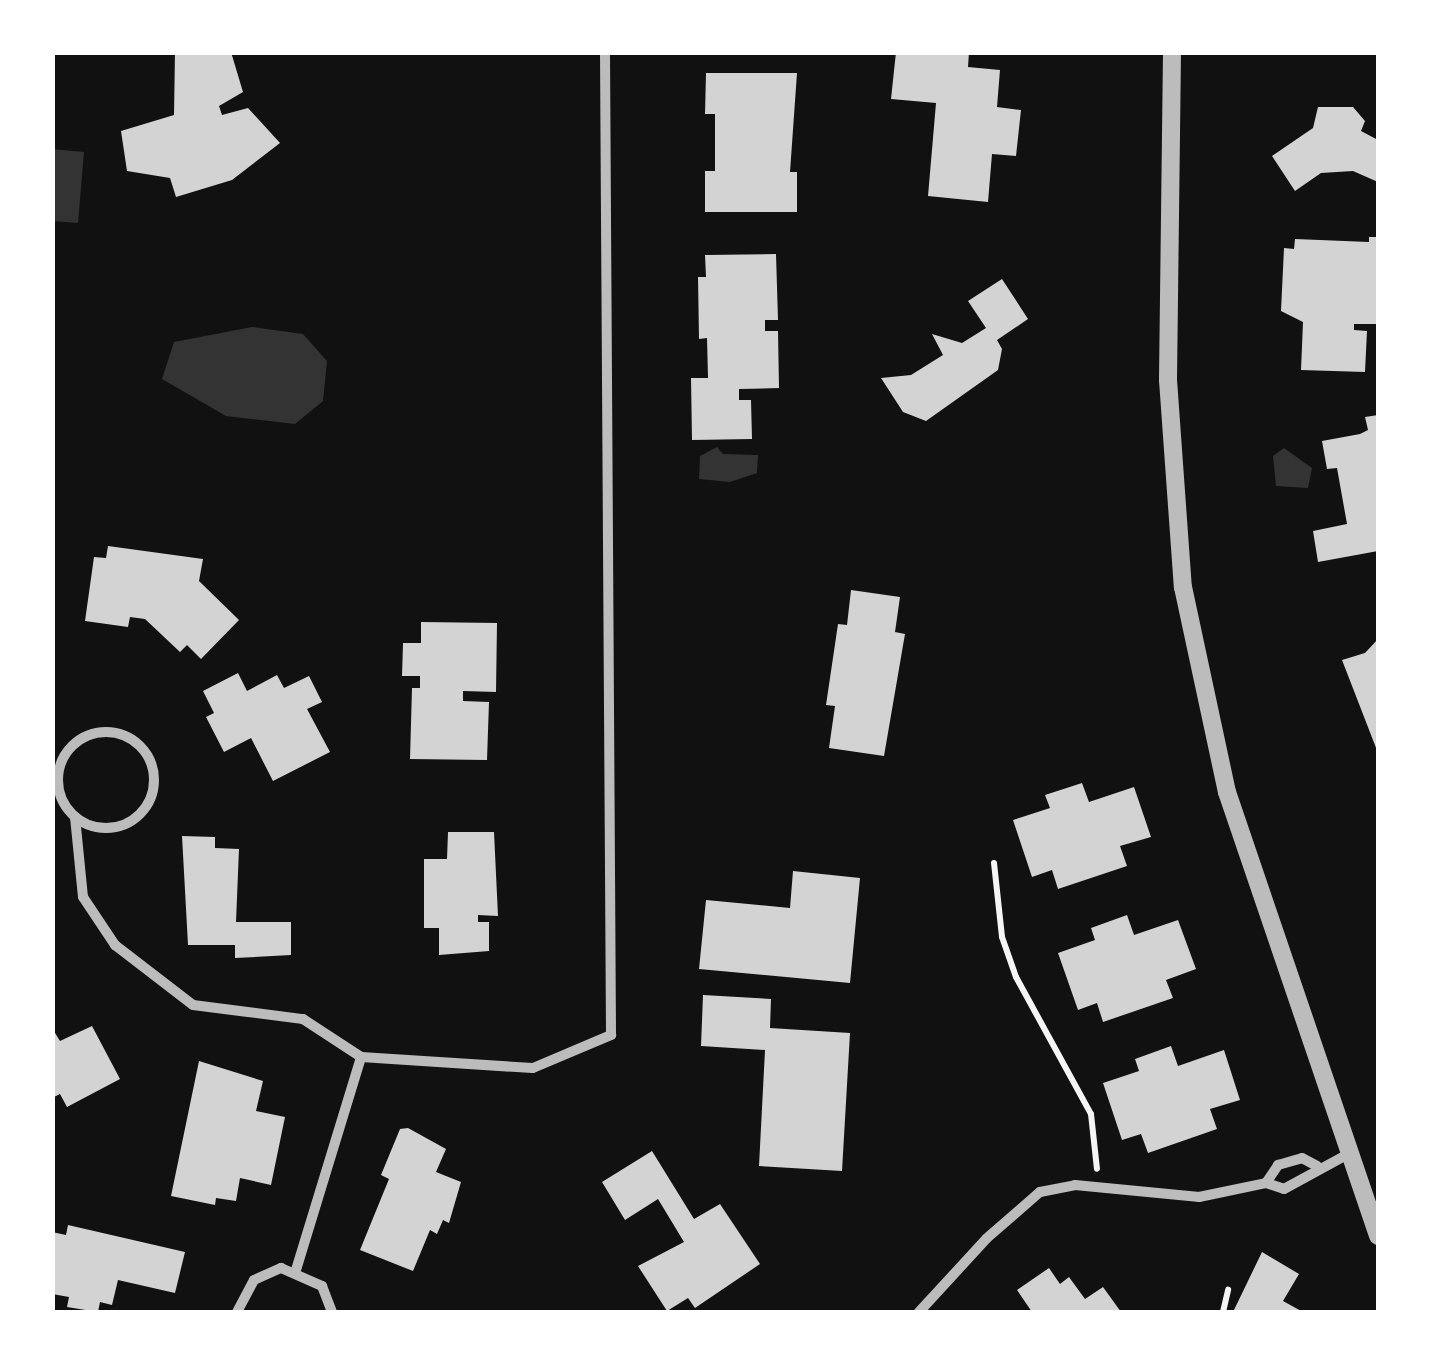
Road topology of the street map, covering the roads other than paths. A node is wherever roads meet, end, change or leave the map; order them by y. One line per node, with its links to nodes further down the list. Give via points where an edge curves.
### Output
1 (606, 52): 4 (street, via 612,1035 533,1068)
2 (1172, 52): 5 (street, via 1168,380 1183,587 1227,792)
3 (74, 817): 3 (street, via 102,828 143,812 154,784 138,744 96,733 70,748 60,791); 4 (street, via 83,896 114,946 193,1004 303,1019)
4 (361, 1057): 9 (street)
5 (1350, 1153): 6 (street); 8 (street)
6 (1317, 1166): 7 (street, via 1309,1180 1297,1184); 7 (street, via 1302,1158 1278,1165)
7 (1266, 1183): 12 (street, via 1199,1197 1098,1186 1040,1192)
8 (1378, 1236)
9 (296, 1270): 10 (street, via 281,1268 254,1280); 11 (street, via 322,1286)
10 (237, 1312)
11 (332, 1312)
12 (919, 1312)

